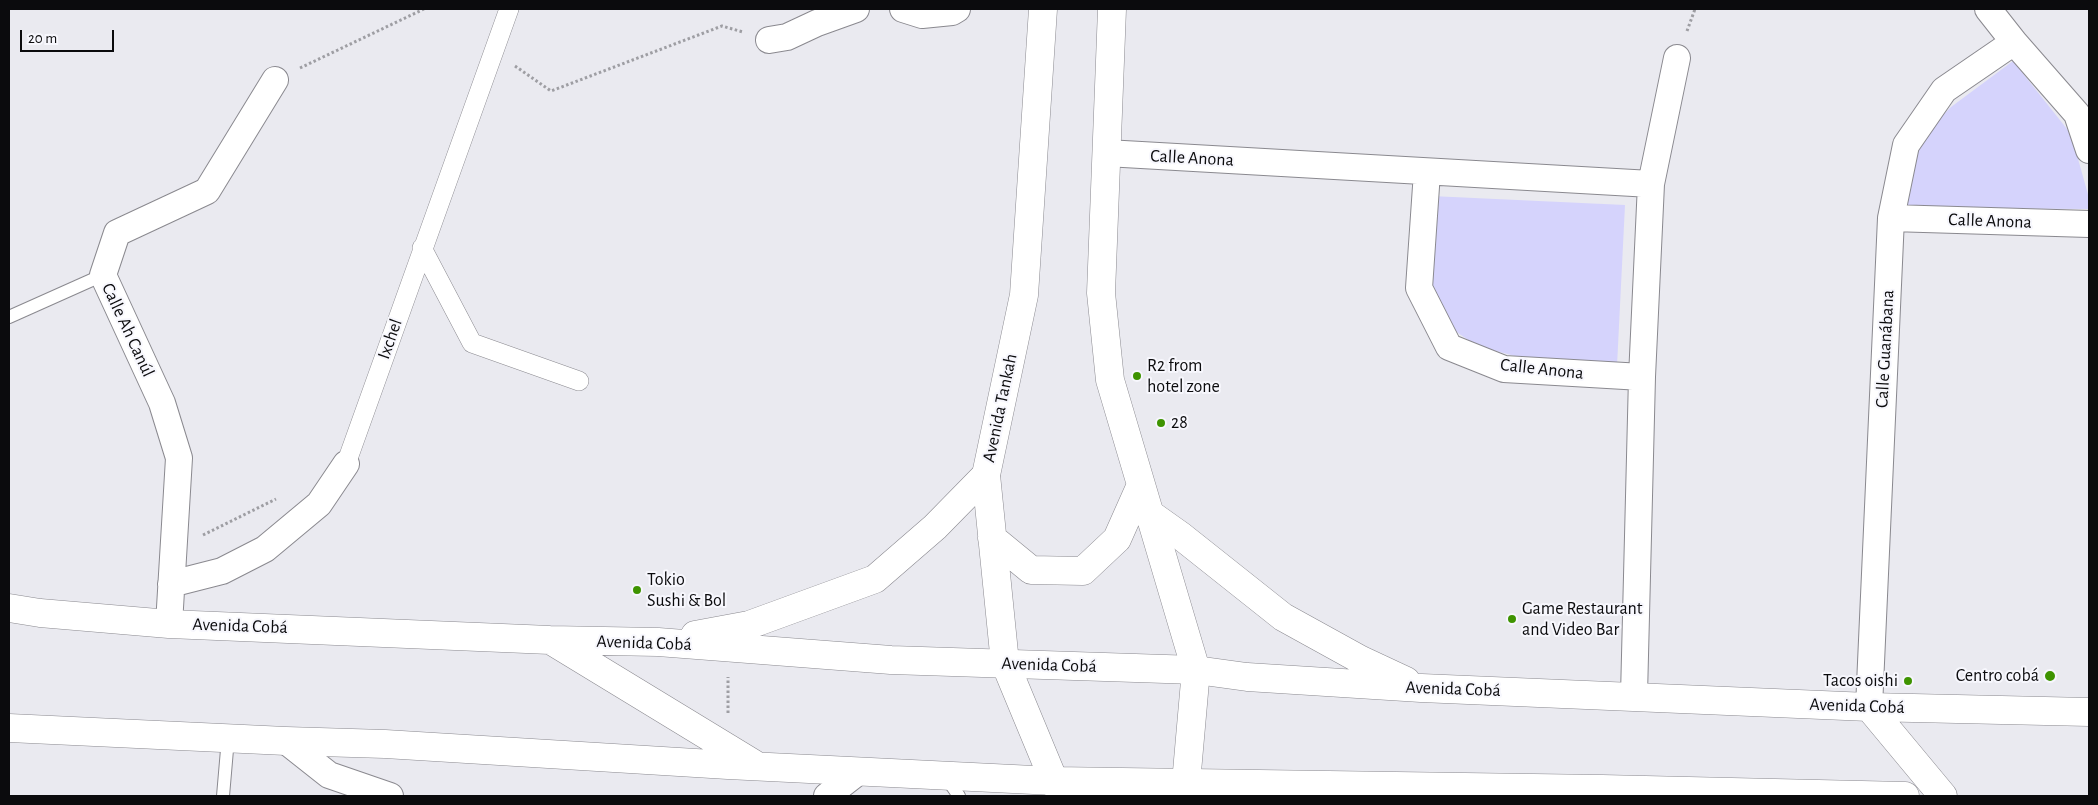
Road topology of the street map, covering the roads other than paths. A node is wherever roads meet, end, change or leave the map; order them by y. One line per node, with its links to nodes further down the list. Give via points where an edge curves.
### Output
1 (509, 9): 18 (street, Ixchel)
2 (856, 9): 8 (street, via 787,37)
3 (903, 9): 4 (street, via 922,16)
4 (957, 9)
5 (1043, 9): 24 (main road, Avenida Tankah, via 1024,295)
6 (1112, 9): 13 (main road)
7 (1988, 9): 9 (street)
8 (769, 40)
9 (2014, 42): 12 (street, via 2077,114); 16 (street, Calle Guanábana, via 1944,90 1906,145)
10 (1677, 58): 15 (street)
11 (274, 80): 19 (street, Calle Ah Canúl, via 207,191 117,233)
12 (2089, 150)
13 (1106, 153): 14 (street, Calle Anona); 25 (main road, via 1101,293 1110,380)
14 (1427, 172): 15 (street, Calle Anona); 21 (street, Calle Anona, via 1419,288 1449,347 1504,369)
15 (1651, 184): 21 (street)
16 (1891, 218): 17 (street, Calle Anona); 37 (street, Calle Guanábana)
17 (2089, 224)
18 (422, 248): 22 (street, via 472,343); 23 (street, Ixchel)
19 (103, 275): 20 (lane); 28 (street, Calle Ah Canúl, via 162,403 179,458)
20 (9, 317)
21 (1642, 377): 36 (street)
22 (579, 381)
23 (346, 464): 28 (street, Ixchel, via 319,504 265,549 222,571)
24 (986, 476): 27 (main road, Avenida Tankah); 32 (main road, via 935,527 874,579 748,625)
25 (1141, 484): 26 (main road); 27 (main road, via 1117,539 1083,571 1031,570)
26 (1150, 514): 34 (main road); 35 (main road, via 1283,617 1361,660)
27 (992, 538): 33 (main road, Avenida Tankah)
28 (171, 584): 30 (street, Calle Ah Canúl)
29 (9, 608): 30 (main road, Avenida Cobá, via 40,614)
30 (169, 624): 31 (main road, Avenida Cobá)
31 (550, 640): 32 (main road, Avenida Cobá); 42 (main road)
32 (658, 642): 33 (main road, Avenida Cobá, via 891,660)
33 (1005, 663): 34 (main road, Avenida Cobá); 45 (main road, Avenida Tankah)
34 (1196, 670): 35 (main road, Avenida Cobá, via 1247,677); 46 (main road)
35 (1421, 688): 36 (main road, Avenida Cobá)
36 (1634, 696): 37 (main road, Avenida Cobá)
37 (1869, 707): 38 (main road, Avenida Cobá); 51 (main road)
38 (2089, 712)
39 (9, 728): 40 (main road)
40 (228, 738): 41 (main road); 47 (lane)
41 (286, 742): 42 (main road, via 385,744); 48 (street, via 329,776)
42 (757, 766): 43 (main road)
43 (858, 772): 44 (main road); 49 (street)
44 (952, 786): 45 (main road)
45 (1058, 789): 46 (main road)
46 (1188, 789): 50 (main road, via 1602,788)
47 (223, 796)
48 (390, 796)
49 (827, 796)
50 (1905, 796)
51 (1943, 796)

